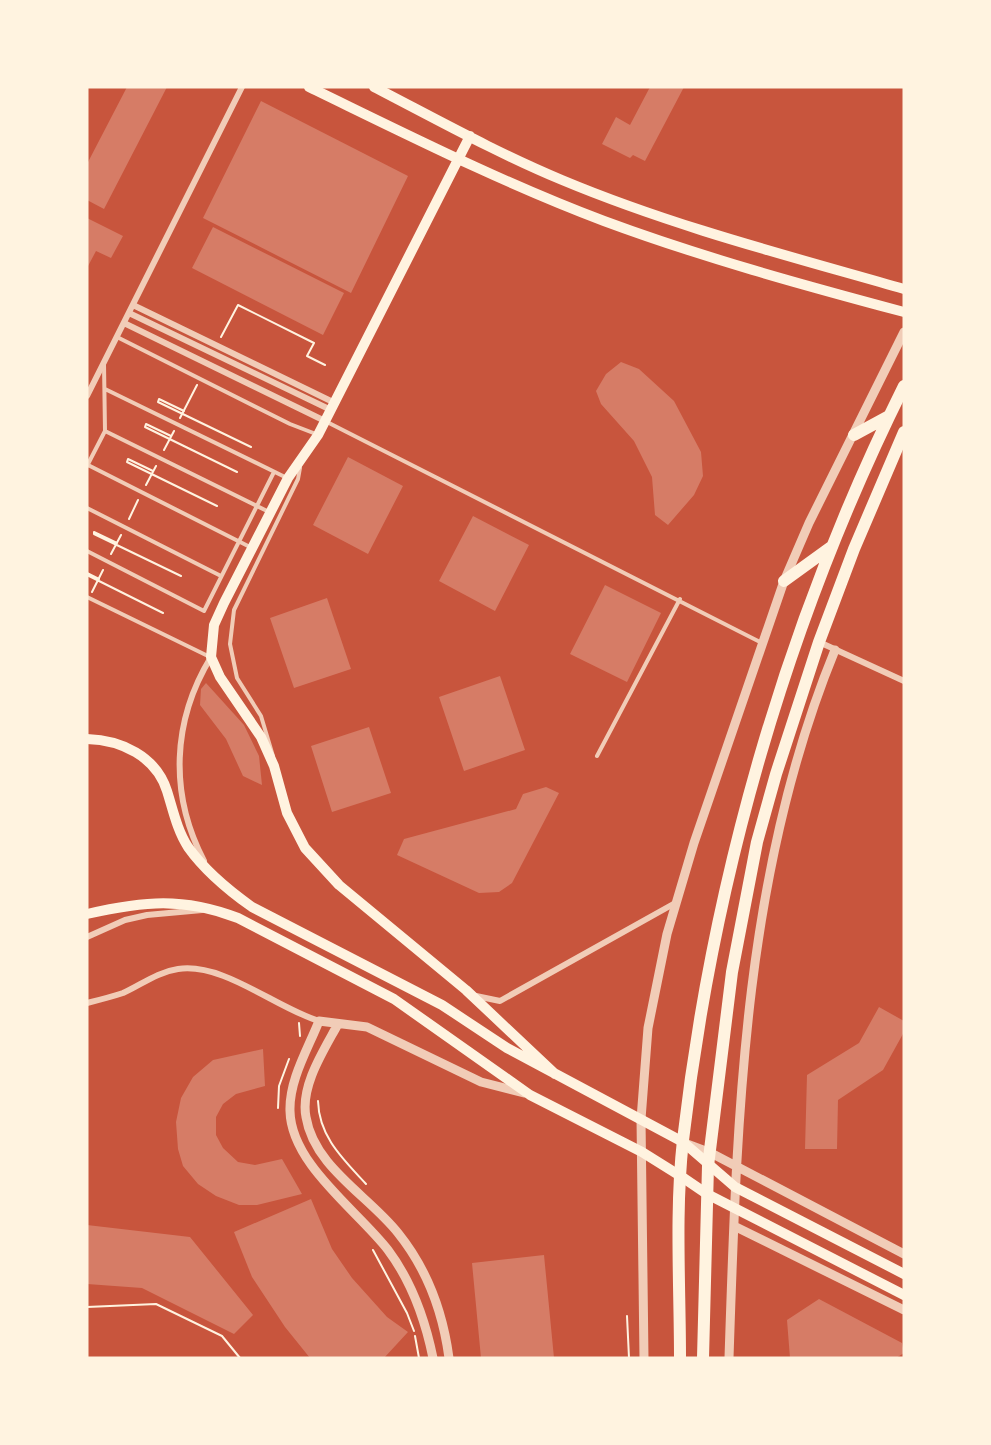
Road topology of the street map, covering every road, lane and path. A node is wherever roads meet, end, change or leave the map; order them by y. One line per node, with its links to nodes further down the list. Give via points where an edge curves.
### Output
1 (242, 87): 7 (street)
2 (309, 87): 5 (main road)
3 (374, 87): 4 (main road)
4 (470, 136): 5 (main road); 6 (main road, via 560,179 684,225)
5 (459, 159): 9 (main road, via 557,202 684,249); 19 (main road)
6 (904, 289)
7 (133, 305): 10 (street); 19 (street)
8 (237, 305): 15 (path, via 314,343 307,356)
9 (904, 312)
10 (129, 313): 11 (street); 19 (street)
11 (124, 323): 13 (street); 22 (street)
12 (904, 332): 26 (street)
13 (117, 338): 14 (street); 25 (lane)
14 (104, 363): 17 (lane); 18 (street)
15 (325, 365)
16 (904, 386): 21 (highway)
17 (105, 389): 23 (lane); 33 (lane)
18 (87, 396)
19 (333, 407): 22 (main road)
20 (184, 411): 28 (path, via 159,399 158,402)
21 (889, 416): 26 (highway); 41 (highway)
22 (325, 421): 25 (main road); 50 (lane)
23 (105, 431): 30 (lane); 36 (lane)
24 (904, 432): 52 (highway)
25 (318, 435): 29 (main road)
26 (854, 435): 48 (street)
27 (171, 436): 32 (path, via 146,424 145,427)
28 (251, 447)
29 (302, 459): 34 (main road); 59 (lane, via 298,479 234,610 230,644 237,678 261,716)
30 (87, 466): 39 (lane)
31 (153, 471): 35 (path, via 128,459 127,462)
32 (237, 472)
33 (274, 472): 34 (lane); 36 (lane)
34 (288, 478): 38 (main road)
35 (217, 506)
36 (256, 506): 38 (lane); 39 (lane)
37 (87, 508): 46 (lane)
38 (270, 513): 42 (main road)
39 (239, 541): 42 (lane); 46 (lane)
40 (117, 543): 45 (path, via 94,532)
41 (832, 547): 48 (highway); 73 (highway, via 795,644 738,835 712,957)
42 (252, 548): 55 (main road, via 214,625)
43 (87, 551): 46 (lane, via 204,611)
44 (87, 574): 47 (path); 51 (path)
45 (181, 576)
46 (221, 576)
47 (99, 579)
48 (784, 581): 53 (street)
49 (87, 597): 55 (lane)
50 (680, 599): 53 (lane); 58 (lane)
51 (163, 613)
52 (819, 642): 54 (street); 75 (highway, via 755,853 732,972)
53 (762, 643): 61 (street)
54 (835, 650): 56 (street); 76 (street, via 816,696 788,790 763,904)
55 (212, 657): 59 (main road, via 220,676 261,737); 60 (street, via 188,704 179,789 193,841)
56 (904, 681)
57 (87, 739): 60 (main road, via 123,745 159,772 188,846)
58 (597, 756)
59 (274, 766): 65 (main road, via 287,813 305,848 339,885)
60 (210, 872): 69 (main road, via 252,907 442,1005)
61 (677, 902): 65 (street, via 500,1000 480,998); 72 (street, via 648,1028)
62 (213, 908): 63 (main road, via 155,902); 64 (street, via 125,920); 71 (main road, via 394,999)
63 (87, 914)
64 (87, 937)
65 (466, 990): 69 (main road)
66 (87, 1003): 67 (street, via 123,993 151,977 178,969 205,970)
67 (319, 1021): 68 (street); 90 (street, via 292,1090 292,1128 310,1164 372,1232 402,1272 419,1306)
68 (338, 1024): 71 (street, via 367,1027 481,1082); 80 (street, via 308,1088 305,1116 323,1154)
69 (555, 1074): 72 (main road)
70 (318, 1092): 80 (path, via 323,1129 335,1150 369,1187)
71 (530, 1095): 74 (main road)
72 (641, 1119): 73 (main road); 74 (street)
73 (683, 1142): 75 (main road); 77 (highway)
74 (642, 1152): 77 (main road); 93 (street)
75 (710, 1159): 76 (street); 78 (main road); 79 (highway)
76 (735, 1168): 78 (street); 83 (street)
77 (682, 1177): 79 (main road); 94 (highway)
78 (735, 1187): 81 (street); 84 (main road)
79 (707, 1194): 81 (main road); 95 (highway)
80 (367, 1201): 91 (street, via 399,1233 419,1262 437,1302)
81 (734, 1208): 82 (street); 85 (main road)
82 (734, 1226): 87 (street); 96 (street)
83 (904, 1254)
84 (904, 1274)
85 (904, 1295)
86 (87, 1307): 89 (path, via 156,1304 222,1336)
87 (904, 1310)
88 (627, 1317): 92 (path)
89 (240, 1358)
90 (433, 1358)
91 (449, 1358)
92 (629, 1358)
93 (644, 1358)
94 (680, 1358)
95 (703, 1358)
96 (729, 1358)

